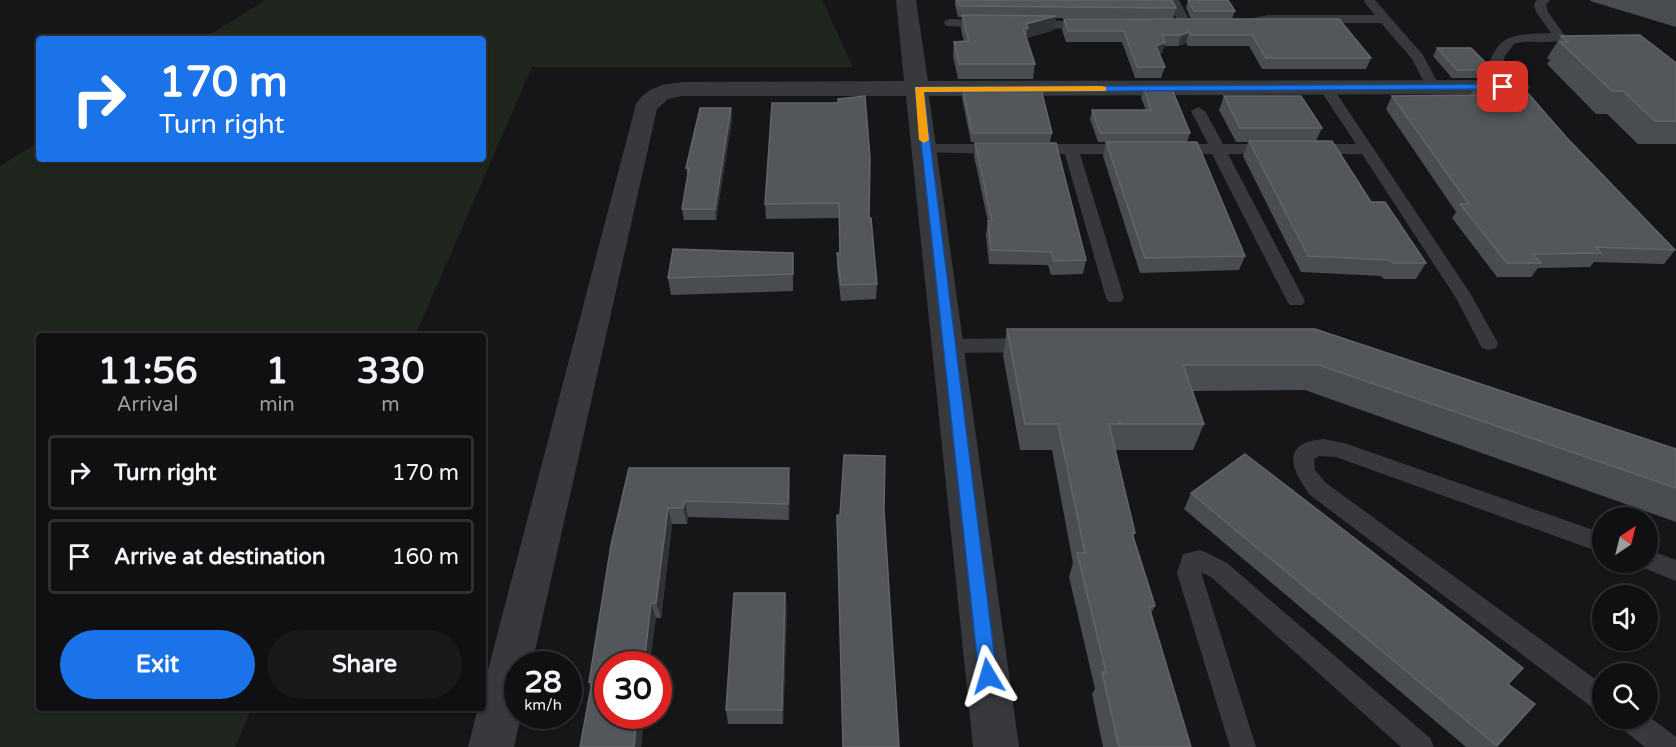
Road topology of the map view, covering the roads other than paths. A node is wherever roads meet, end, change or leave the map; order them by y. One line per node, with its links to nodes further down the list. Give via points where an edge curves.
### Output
1 (906, 0): 14 (street)
2 (1173, 0): 8 (lane)
3 (1544, 0): 11 (lane, via 1540,4 1542,12 1565,37 1516,38 1506,42)
4 (1370, 2): 5 (lane)
5 (1383, 19): 9 (lane, via 1268,19); 10 (lane, via 1419,58)
6 (950, 23): 7 (lane)
7 (1102, 25)
8 (1186, 25)
9 (1232, 25)
10 (1433, 87): 11 (street); 13 (street)
11 (1488, 87): 12 (street)
12 (1518, 87)
13 (1326, 88): 14 (street); 20 (lane)
14 (918, 90): 16 (street); 32 (street, via 682,89 657,95 648,103)
15 (1198, 111): 21 (lane)
16 (925, 149): 17 (lane); 26 (street)
17 (1071, 149): 18 (lane); 22 (lane)
18 (1140, 149)
19 (1162, 149): 21 (lane)
20 (1366, 149): 21 (lane); 24 (lane, via 1464,297)
21 (1219, 150): 23 (lane)
22 (1115, 298)
23 (1296, 301)
24 (1489, 343)
25 (1044, 344): 26 (lane)
26 (949, 346): 33 (street)
27 (1592, 539): 30 (lane, via 1337,449 1322,447 1303,456 1305,472 1318,489)
28 (1658, 564): 29 (lane)
29 (1676, 571)
30 (1592, 692)
31 (1643, 729): 36 (lane)
32 (491, 747)
33 (996, 747)
34 (1243, 747): 35 (lane, via 1189,573 1191,561 1201,560 1219,570)
35 (1421, 747)
36 (1667, 747)

